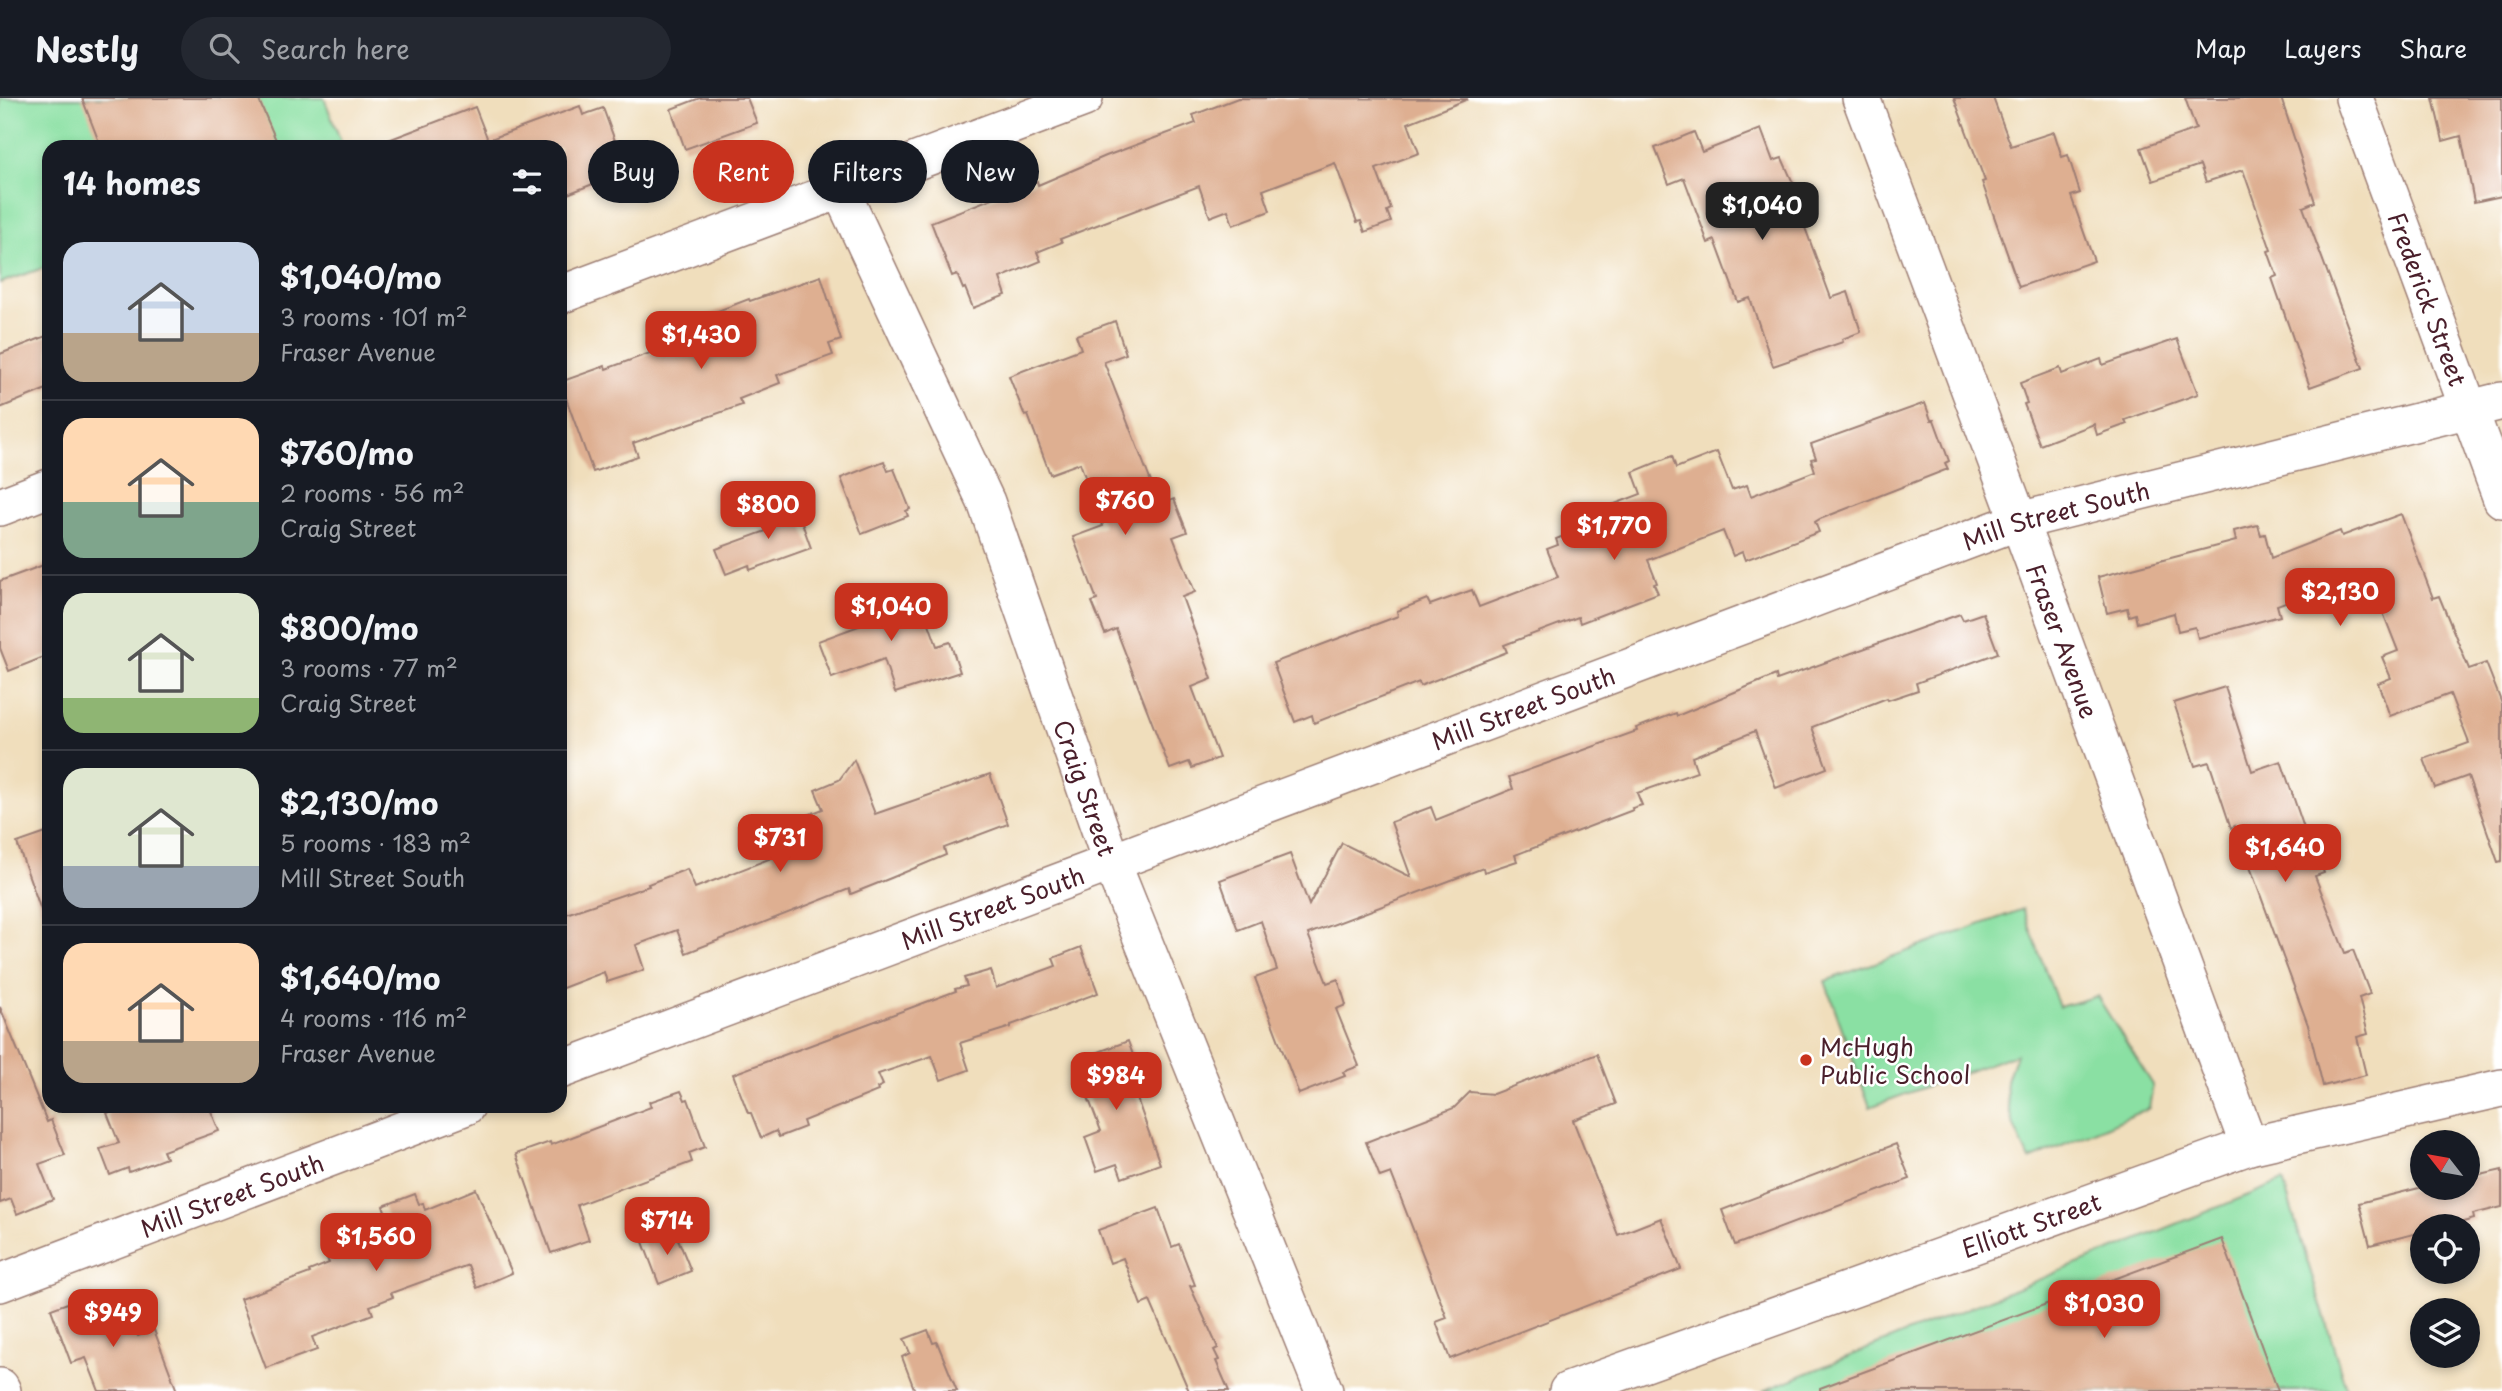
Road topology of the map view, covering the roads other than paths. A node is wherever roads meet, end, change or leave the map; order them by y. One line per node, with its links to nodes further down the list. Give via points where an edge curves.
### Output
1 (1084, 98): 4 (street)
2 (1861, 98): 12 (street, Fraser Avenue)
3 (2354, 98): 8 (street, Frederick Street)
4 (927, 157)
5 (808, 201): 7 (street)
6 (847, 203): 13 (street, Craig Street, via 986,502)
7 (567, 292)
8 (2486, 405): 10 (street, Frederick Street); 12 (street, Mill Street South)
9 (42, 491): 11 (street)
10 (2502, 499)
11 (0, 507)
12 (2020, 521): 13 (street, Mill Street South); 17 (street, Fraser Avenue)
13 (1111, 861): 14 (street, Mill Street South); 19 (street, Craig Street)
14 (567, 1067)
15 (2502, 1088): 17 (street, Elliott Street)
16 (448, 1113): 18 (street, Mill Street South)
17 (2249, 1146): 20 (street, Elliott Street)
18 (0, 1283)
19 (1324, 1391)
20 (1568, 1391)

